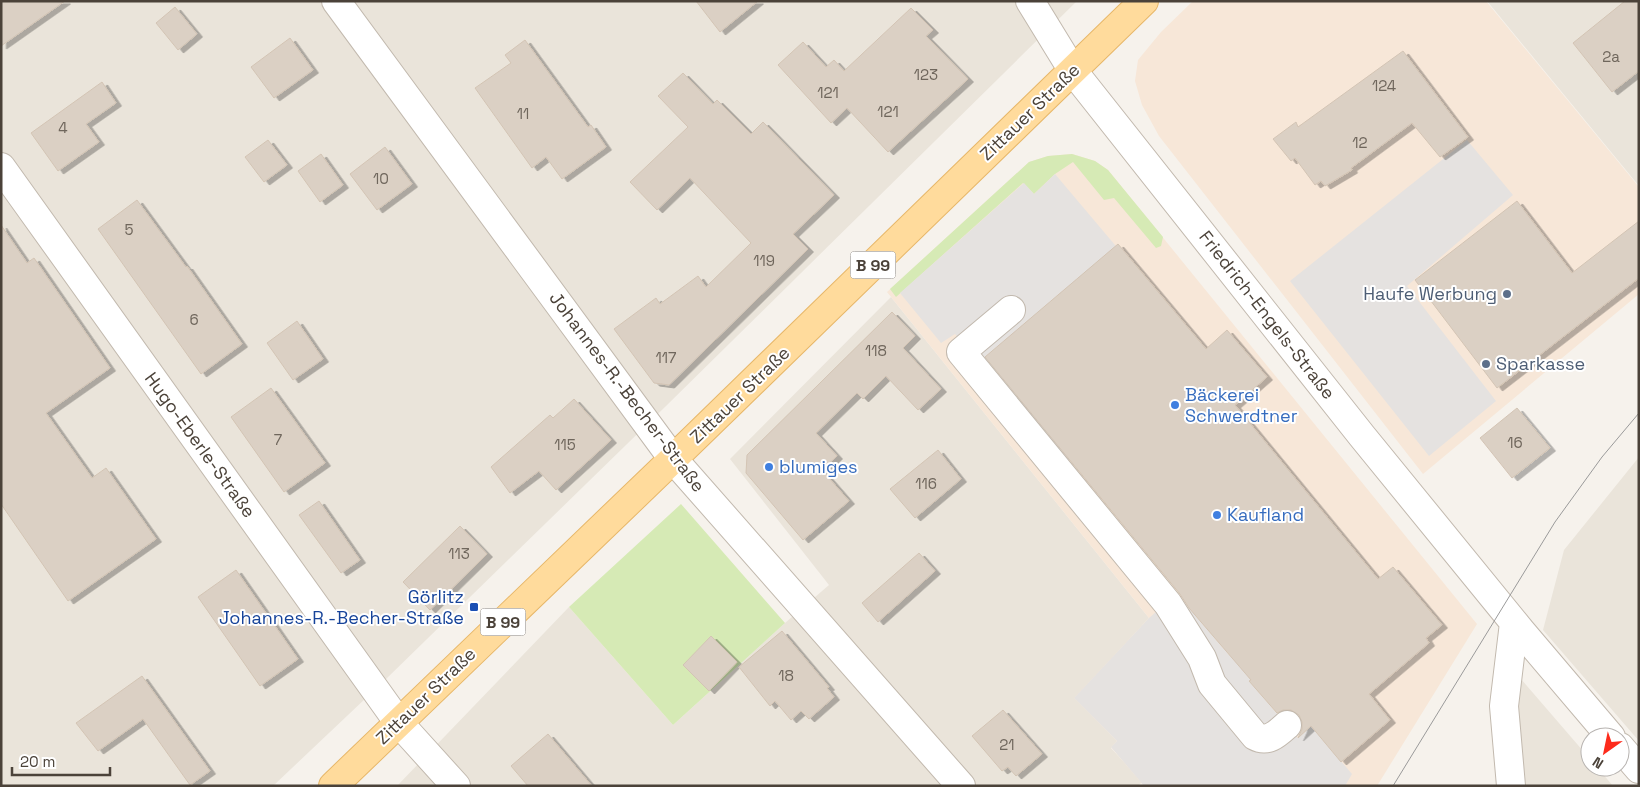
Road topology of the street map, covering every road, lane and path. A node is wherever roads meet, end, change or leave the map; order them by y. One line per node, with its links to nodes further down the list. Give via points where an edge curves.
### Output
1 (336, 1): 7 (street, Johannes-R.-Becher-Straße)
2 (1030, 1): 4 (street, Friedrich-Engels-Straße)
3 (1144, 1): 4 (main road, Zittauer Straße / B 99)
4 (1073, 71): 7 (main road, Zittauer Straße / B 99); 8 (street, Friedrich-Engels-Straße)
5 (1, 167): 9 (street, Hugo-Eberle-Straße)
6 (1011, 310): 10 (street, via 961,352 1168,604 1202,658 1212,684 1255,736 1271,738)
7 (673, 459): 9 (main road, Zittauer Straße / B 99); 16 (street, Johannes-R.-Becher-Straße)
8 (1514, 623): 11 (street, Friedrich-Engels-Straße); 17 (street, via 1504,706)
9 (399, 722): 14 (main road, Zittauer Straße / B 99); 15 (street)
10 (1287, 725)
11 (1603, 727)
12 (1630, 759): 13 (street)
13 (1639, 769)
14 (333, 786)
15 (456, 786)
16 (961, 786)
17 (1511, 786)

